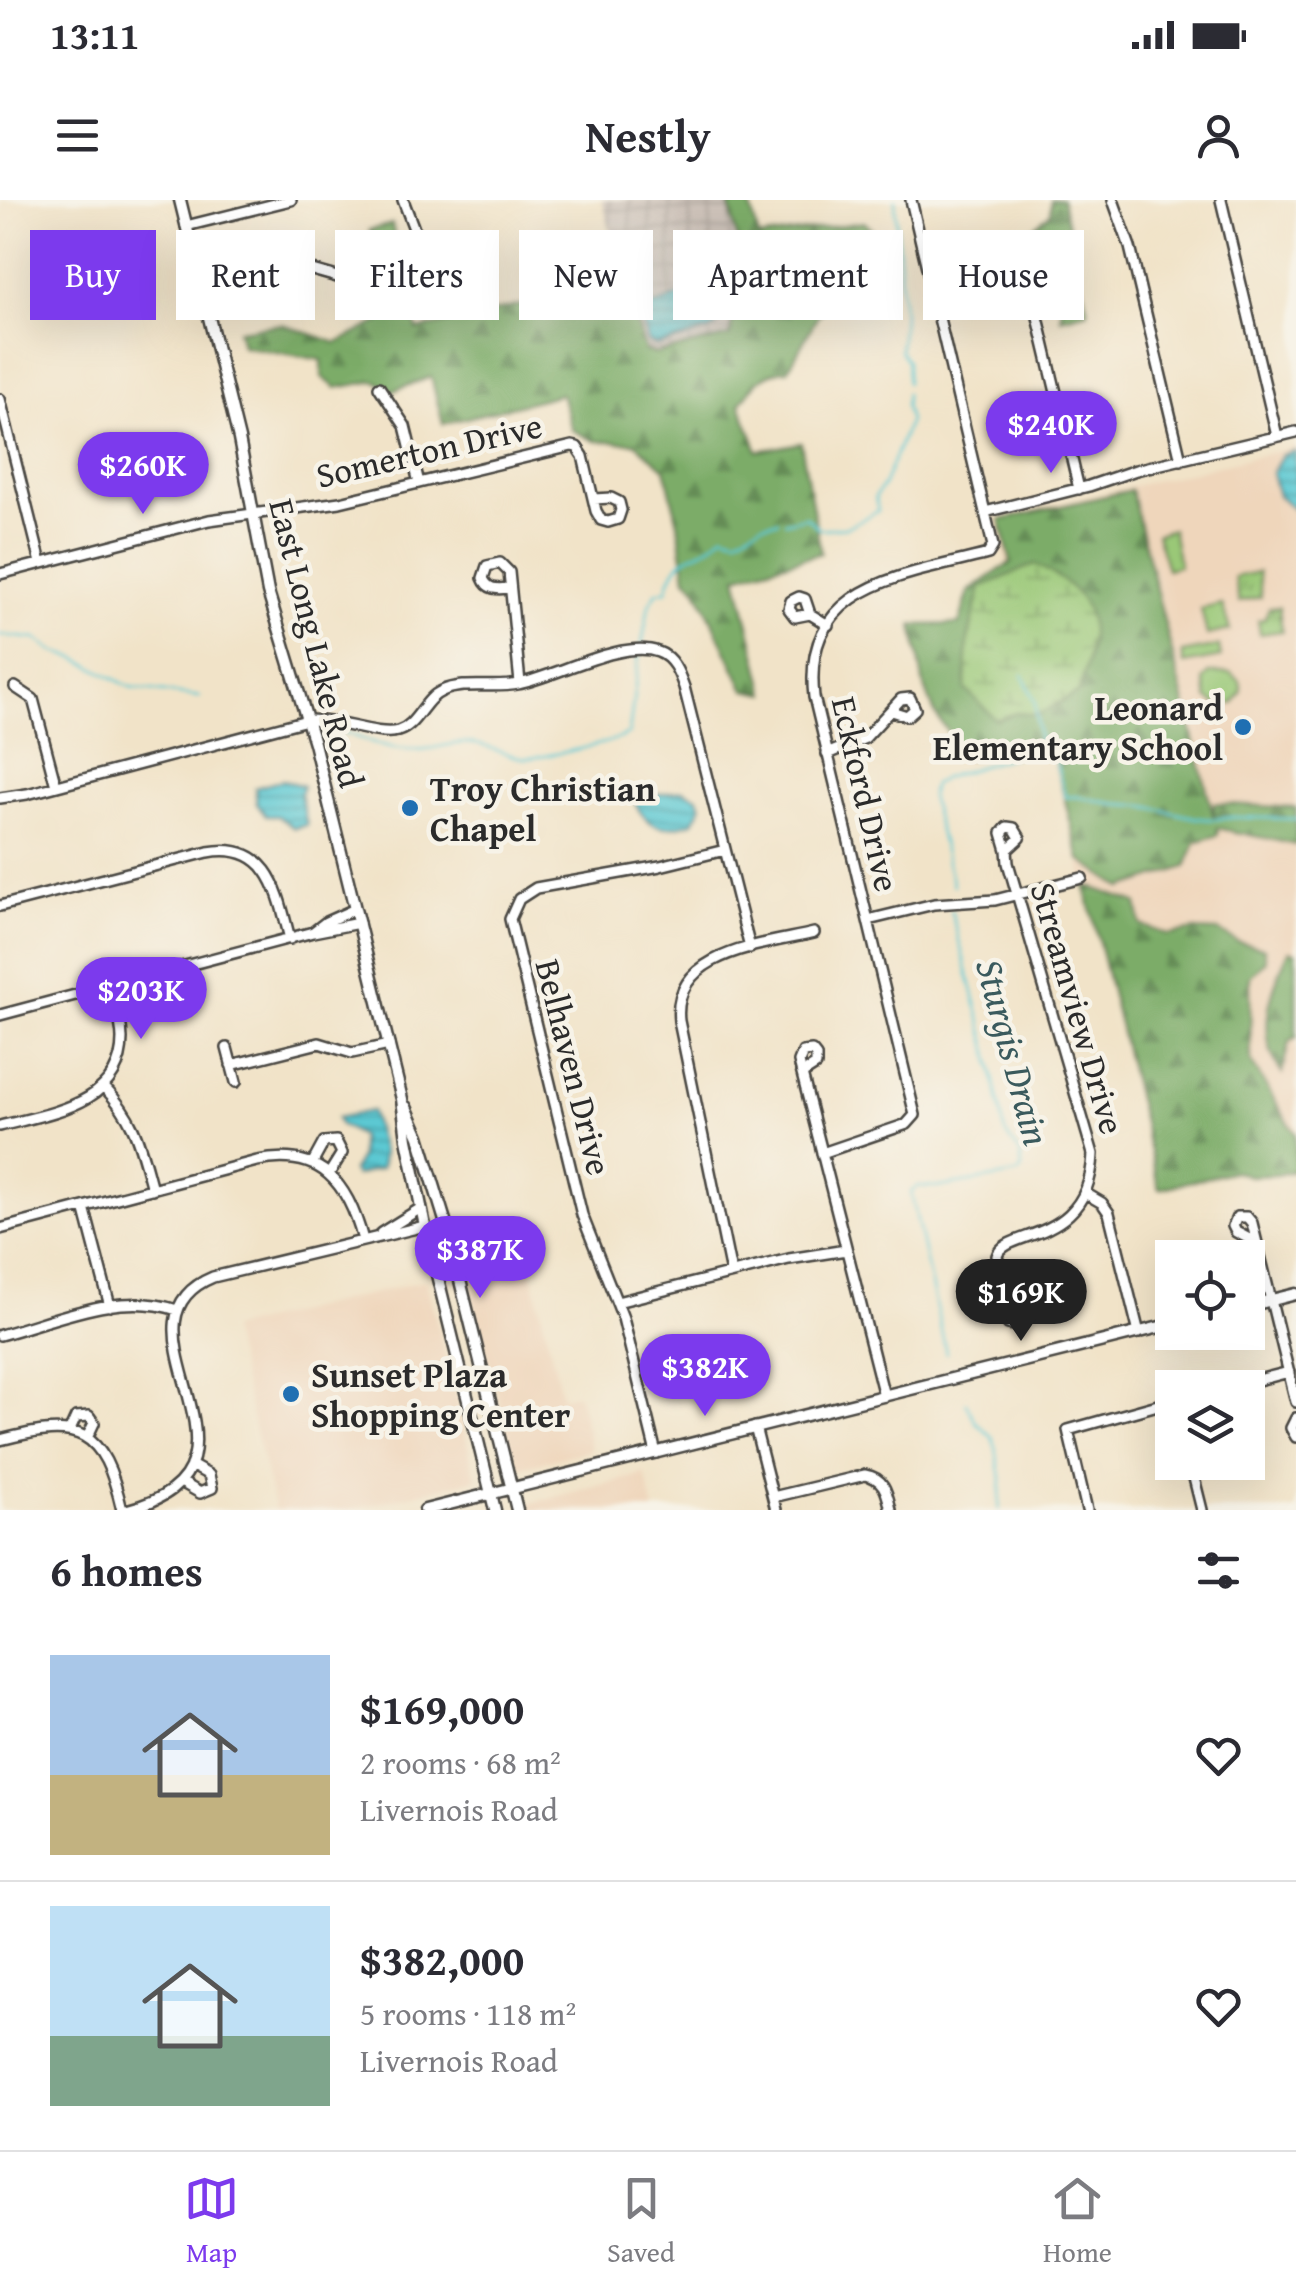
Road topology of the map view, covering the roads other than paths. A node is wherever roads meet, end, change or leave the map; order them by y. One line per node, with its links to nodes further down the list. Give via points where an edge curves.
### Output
1 (180, 200): 8 (main road, East Long Lake Road)
2 (292, 200): 8 (street)
3 (418, 200): 7 (street)
4 (912, 200): 21 (street, Eckford Drive)
5 (1112, 200): 17 (street, via 1130,247)
6 (1221, 200): 16 (street)
7 (403, 202): 10 (street)
8 (186, 226): 9 (main road, East Long Lake Road)
9 (187, 230)
10 (414, 230)
11 (209, 320): 22 (main road, East Long Lake Road)
12 (1039, 320): 19 (street)
13 (379, 387): 18 (street, via 405,426)
14 (0, 399): 23 (street)
15 (1296, 432): 16 (street)
16 (1278, 436): 17 (street)
17 (1181, 460): 19 (street)
18 (419, 482): 20 (street, Somerton Drive, via 578,447); 22 (street, Somerton Drive, via 331,504)
19 (1079, 489): 21 (street)
20 (594, 500)
21 (986, 512): 27 (street, Eckford Drive, via 993,545 988,554 877,583)
22 (253, 513): 23 (street, Somerton Drive); 31 (main road, East Long Lake Road, via 268,592)
23 (41, 564): 24 (street, Somerton Drive)
24 (0, 574)
25 (510, 588): 28 (street)
26 (810, 614): 27 (street)
27 (828, 625): 32 (street, Eckford Drive, via 812,677)
28 (520, 684): 31 (street, via 444,690 405,728 392,732); 35 (street, via 632,650 664,655 684,687)
29 (16, 687): 33 (street, via 32,699)
30 (891, 711): 32 (street, via 865,738)
31 (308, 720): 33 (street); 40 (main road, East Long Lake Road)
32 (827, 754): 41 (street, Eckford Drive)
33 (56, 786): 34 (street)
34 (0, 798)
35 (725, 850): 46 (street); 75 (street, Belhaven Drive, via 536,888 511,912 582,1215)
36 (1007, 850): 38 (street, Streamview Drive)
37 (1082, 878): 38 (street)
38 (1017, 894): 41 (street); 62 (street, Streamview Drive, via 1091,1140)
39 (0, 906): 45 (street, via 234,850 269,874)
40 (356, 909): 42 (main road, East Long Lake Road); 43 (street)
41 (868, 920): 57 (street, Eckford Drive, via 915,1115 907,1124)
42 (358, 923): 43 (street); 49 (main road, East Long Lake Road)
43 (313, 932): 45 (street)
44 (814, 933): 46 (street)
45 (290, 939): 47 (street)
46 (750, 948): 71 (street, via 695,971 678,1011)
47 (110, 986): 48 (street); 54 (street, via 121,1048)
48 (0, 1014)
49 (389, 1046): 51 (street, via 352,1053 314,1043); 55 (main road, East Long Lake Road)
50 (227, 1048): 51 (street)
51 (231, 1065): 53 (street)
52 (802, 1074): 57 (street)
53 (236, 1082)
54 (104, 1087): 56 (street, via 77,1105); 61 (street, via 136,1130)
55 (402, 1099): 60 (main road, East Long Lake Road); 67 (main road, East Long Lake Road)
56 (0, 1126)
57 (822, 1153): 69 (street)
58 (312, 1164): 59 (street); 59 (street, via 327,1140 339,1142 342,1154); 61 (street, via 277,1158)
59 (329, 1174): 68 (street, via 349,1198)
60 (415, 1179): 64 (main road, East Long Lake Road); 67 (main road, via 426,1177)
61 (152, 1189): 63 (street)
62 (1085, 1192): 78 (street, via 1055,1226 999,1248); 81 (street, via 1109,1213)
63 (84, 1207): 66 (street); 77 (street)
64 (421, 1208): 65 (main road, East Long Lake Road); 68 (street)
65 (425, 1226): 68 (street); 70 (main road, East Long Lake Road)
66 (0, 1229)
67 (447, 1230): 86 (main road, East Long Lake Road)
68 (366, 1239): 79 (street, via 212,1277)
69 (846, 1250): 71 (street); 85 (street)
70 (436, 1265): 86 (main road, via 450,1266); 96 (main road, East Long Lake Road)
71 (731, 1273): 75 (street)
72 (1265, 1277): 74 (street)
73 (1296, 1294): 74 (main road)
74 (1271, 1300): 76 (main road); 83 (street)
75 (617, 1302): 97 (street, Belhaven Drive)
76 (1265, 1302)
77 (110, 1306): 79 (street, via 146,1301); 82 (street)
78 (1010, 1307)
79 (177, 1310): 98 (street, via 174,1339 197,1434)
80 (1155, 1328): 81 (main road)
81 (1140, 1332): 85 (main road)
82 (0, 1334)
83 (1288, 1372): 84 (street); 87 (street)
84 (1265, 1378)
85 (884, 1396): 90 (main road)
86 (490, 1400): 95 (main road, East Long Lake Road)
87 (1296, 1402)
88 (1155, 1406): 110 (street, via 1068,1430)
89 (1296, 1418): 92 (street)
90 (755, 1427): 97 (main road); 103 (street)
91 (70, 1430): 93 (street); 93 (street, via 76,1417 86,1415 94,1423); 94 (street)
92 (1296, 1437)
93 (87, 1438): 104 (street, via 108,1460)
94 (0, 1440)
95 (502, 1448): 96 (main road); 101 (main road, East Long Lake Road)
96 (480, 1451): 102 (main road, East Long Lake Road)
97 (656, 1453): 101 (main road)
98 (191, 1466): 100 (street); 100 (street, via 209,1475 212,1488 200,1494)
99 (1194, 1480): 111 (street)
100 (181, 1482): 104 (street, via 157,1501)
101 (512, 1489): 102 (main road); 107 (main road, East Long Lake Road)
102 (491, 1494): 105 (main road); 106 (main road, East Long Lake Road)
103 (772, 1498): 108 (street); 109 (street, via 865,1474 884,1486)
104 (124, 1510)
105 (425, 1510)
106 (495, 1510)
107 (518, 1510)
108 (776, 1510)
109 (891, 1510)
110 (1087, 1510)
111 (1202, 1510)

